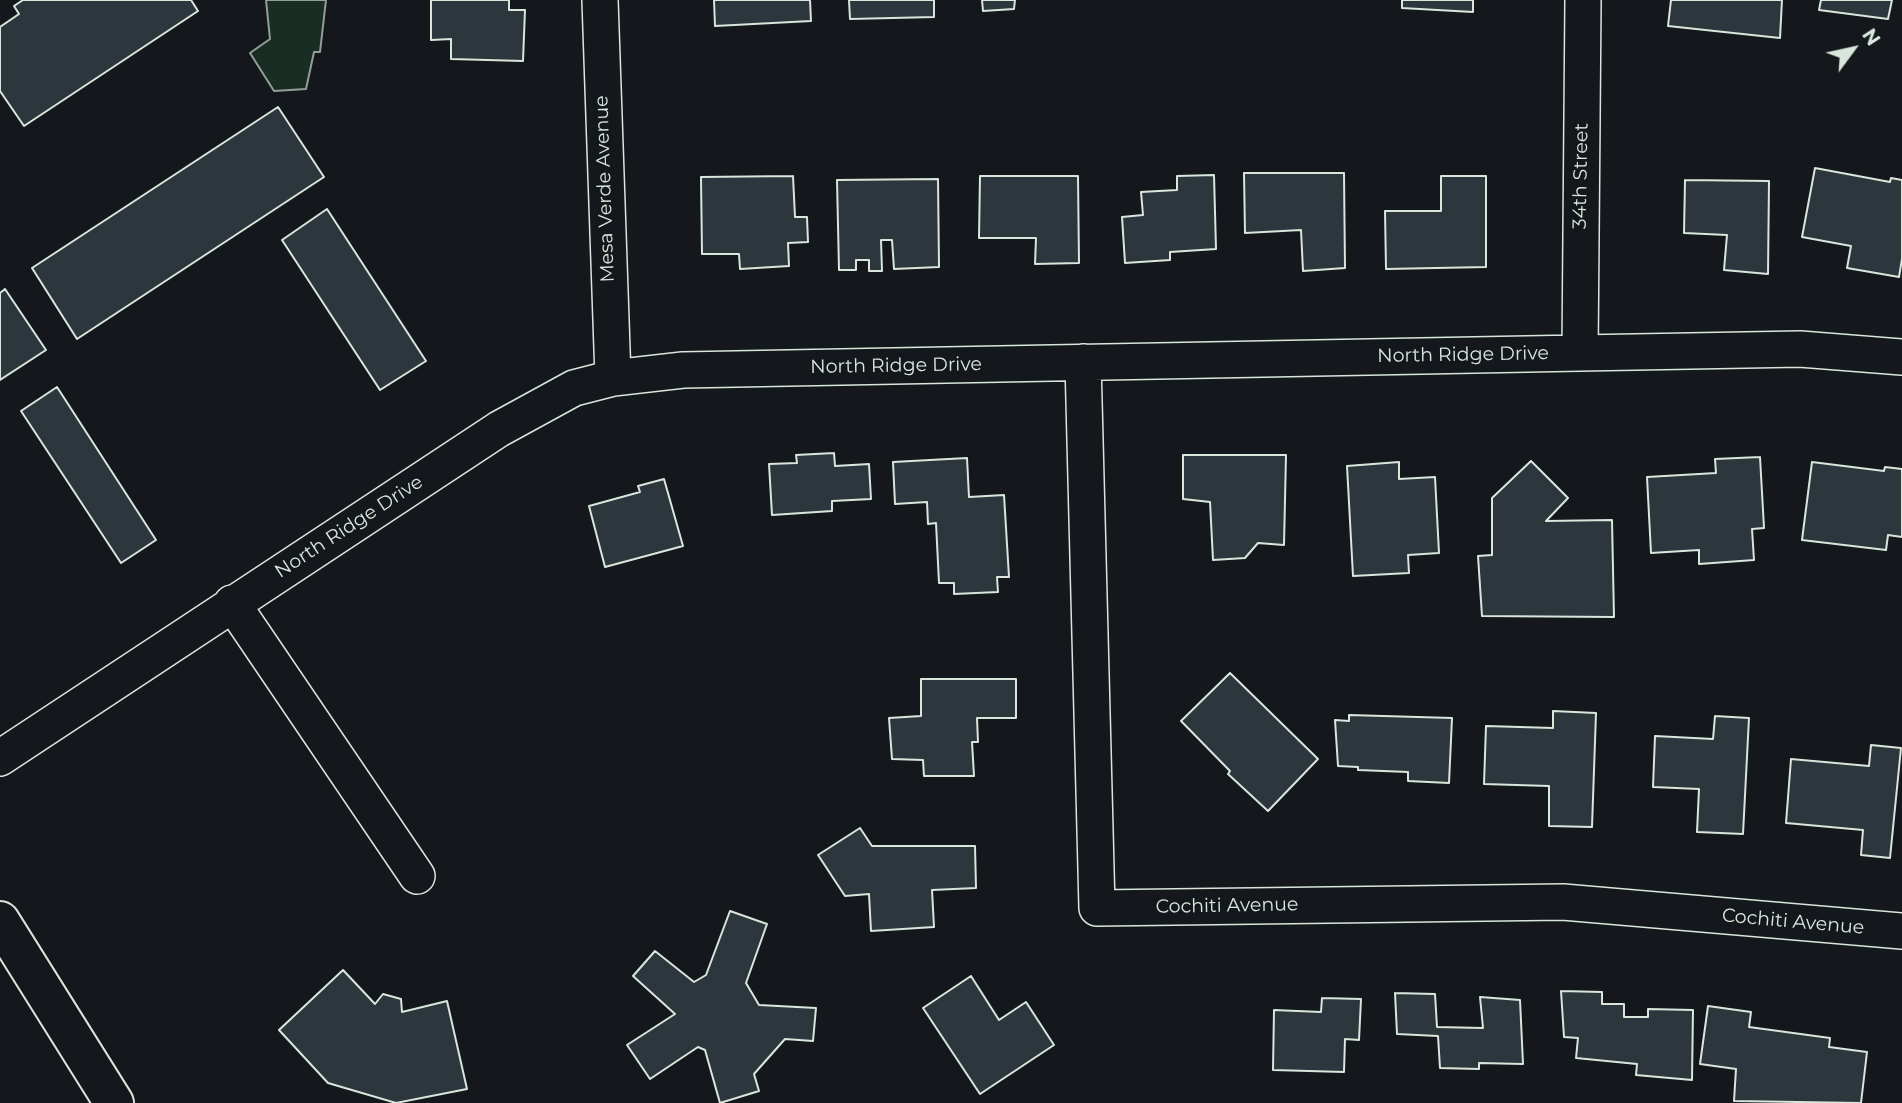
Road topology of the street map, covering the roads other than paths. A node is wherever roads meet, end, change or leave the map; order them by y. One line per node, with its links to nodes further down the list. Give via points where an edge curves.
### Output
1 (600, 0): 6 (street, Mesa Verde Avenue)
2 (1583, 0): 3 (street, 34th Street)
3 (1580, 353): 4 (street, North Ridge Drive, via 1800,349); 5 (street, North Ridge Drive)
4 (1902, 357)
5 (1083, 362): 6 (street, North Ridge Drive, via 683,370); 11 (street, Cochiti Avenue, via 1097,908 1563,902)
6 (612, 378): 7 (street, North Ridge Drive, via 574,388 509,423)
7 (232, 603): 8 (street, North Ridge Drive); 9 (street)
8 (0, 758)
9 (417, 876)
10 (0, 921): 12 (main road)
11 (1902, 931)
12 (114, 1103)

